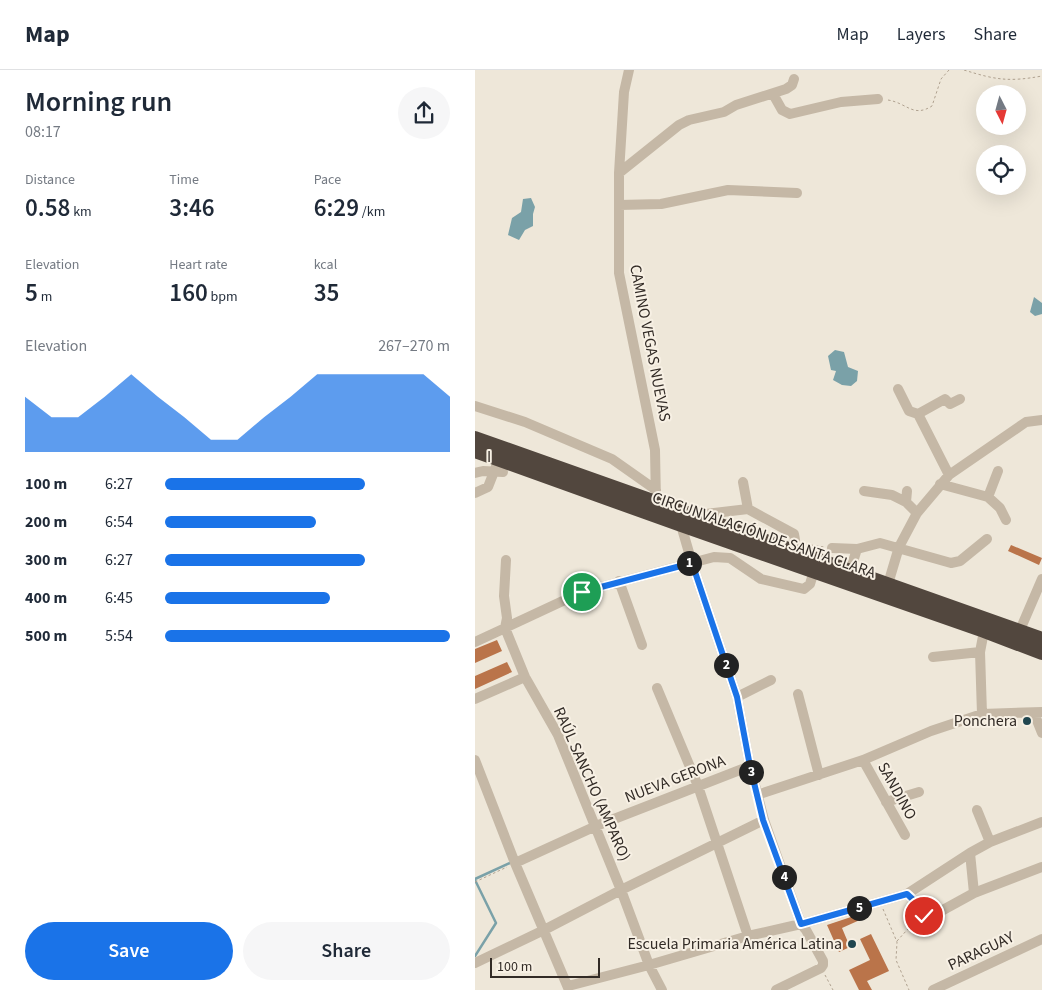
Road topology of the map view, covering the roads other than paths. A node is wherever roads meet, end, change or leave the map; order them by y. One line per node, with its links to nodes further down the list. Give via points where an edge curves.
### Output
1 (629, 70): 5 (street, CAMINO VEGAS NUEVAS, via 624,92)
2 (794, 79): 3 (street, via 792,85)
3 (773, 94): 4 (street, via 782,110 790,114 841,102); 5 (street, via 679,125)
4 (878, 99)
5 (619, 174): 7 (street, CAMINO VEGAS NUEVAS)
6 (797, 193): 7 (street, via 728,190 669,202)
7 (619, 205): 23 (street, CAMINO VEGAS NUEVAS, via 619,273 655,450)
8 (898, 389): 11 (street, via 909,411)
9 (960, 399): 11 (street, via 950,404 945,399)
10 (475, 406): 23 (street, via 525,422 612,459)
11 (918, 414): 18 (street)
12 (1042, 420): 18 (street, via 1025,422)
13 (475, 438): 23 (highway, CIRCUNVALACIÓN DE SANTA CLARA)
14 (475, 451): 15 (highway, CIRCUNVALACIÓN DE SANTA CLARA)
15 (499, 468): 17 (street, I); 22 (street, via 488,487); 27 (highway, CIRCUNVALACIÓN DE SANTA CLARA)
16 (998, 471): 24 (street)
17 (475, 473)
18 (949, 475): 20 (street)
19 (743, 482): 25 (street)
20 (940, 484): 24 (street); 26 (street)
21 (864, 491): 26 (street, via 906,496)
22 (475, 493)
23 (656, 496): 27 (highway, CIRCUNVALACIÓN DE SANTA CLARA)
24 (988, 498): 28 (street, via 1000,508)
25 (748, 508): 27 (street); 30 (street, via 794,534)
26 (917, 513): 31 (street)
27 (686, 518): 30 (highway, CIRCUNVALACIÓN DE SANTA CLARA); 35 (street); 36 (highway, CIRCUNVALACIÓN DE SANTA CLARA)
28 (1007, 520)
29 (987, 539): 31 (street, via 961,561 951,564)
30 (793, 545): 37 (highway, CIRCUNVALACIÓN DE SANTA CLARA)
31 (899, 547): 33 (street, via 880,543); 40 (street)
32 (832, 548): 33 (street)
33 (857, 549): 37 (street)
34 (506, 560): 41 (street, RAÚL SANCHO (AMPARO))
35 (692, 563): 36 (street, via 714,557 730,558 761,578 804,589 810,584); 39 (street); 54 (street)
36 (814, 571): 43 (highway, CIRCUNVALACIÓN DE SANTA CLARA)
37 (850, 571): 40 (highway, CIRCUNVALACIÓN DE SANTA CLARA)
38 (1042, 579): 42 (street)
39 (619, 581): 41 (street, via 582,592); 46 (street)
40 (888, 584): 42 (highway, CIRCUNVALACIÓN DE SANTA CLARA)
41 (505, 628): 45 (street); 50 (street, RAÚL SANCHO (AMPARO))
42 (1019, 630): 44 (highway, CIRCUNVALACIÓN DE SANTA CLARA)
43 (984, 631): 47 (street); 48 (highway, CIRCUNVALACIÓN DE SANTA CLARA)
44 (1042, 639)
45 (475, 642)
46 (642, 645)
47 (980, 652): 49 (street); 57 (street)
48 (1042, 653)
49 (933, 657)
50 (525, 677): 55 (street); 70 (street, RAÚL SANCHO (AMPARO), via 558,735)
51 (771, 680): 54 (street)
52 (657, 688): 63 (street)
53 (798, 694): 62 (street)
54 (737, 697): 61 (street)
55 (475, 699)
56 (1038, 713): 57 (street); 58 (street)
57 (982, 714): 60 (street, via 931,731)
58 (1042, 733)
59 (475, 760): 75 (street)
60 (863, 760): 62 (street); 66 (street, SANDINO)
61 (750, 766): 63 (street, NUEVA GERONA); 65 (street)
62 (819, 775): 65 (street)
63 (698, 786): 70 (street, NUEVA GERONA); 73 (street)
64 (919, 792): 66 (street)
65 (757, 795): 68 (street)
66 (886, 802): 71 (street, SANDINO)
67 (977, 810): 72 (street)
68 (763, 820): 73 (street); 80 (street)
69 (1042, 822): 72 (street)
70 (596, 826): 75 (street, NUEVA GERONA); 77 (street, RAÚL SANCHO (AMPARO))
71 (905, 836)
72 (990, 842): 74 (street)
73 (718, 843): 77 (street); 82 (street)
74 (969, 853): 78 (street); 79 (street)
75 (515, 863): 81 (street)
76 (1042, 867): 78 (street)
77 (621, 890): 81 (street); 85 (street, RAÚL SANCHO (AMPARO))
78 (974, 893): 79 (street, via 943,910 931,912)
79 (907, 894): 80 (street)
80 (801, 924): 82 (street); 88 (street, via 823,961 821,968)
81 (544, 930): 84 (street); 86 (street)
82 (747, 936): 85 (street)
83 (1042, 940): 89 (street, PARAGUAY)
84 (475, 963)
85 (649, 965): 86 (street); 87 (street, RAÚL SANCHO (AMPARO))
86 (569, 988)
87 (662, 990)
88 (776, 990)
89 (933, 990)

